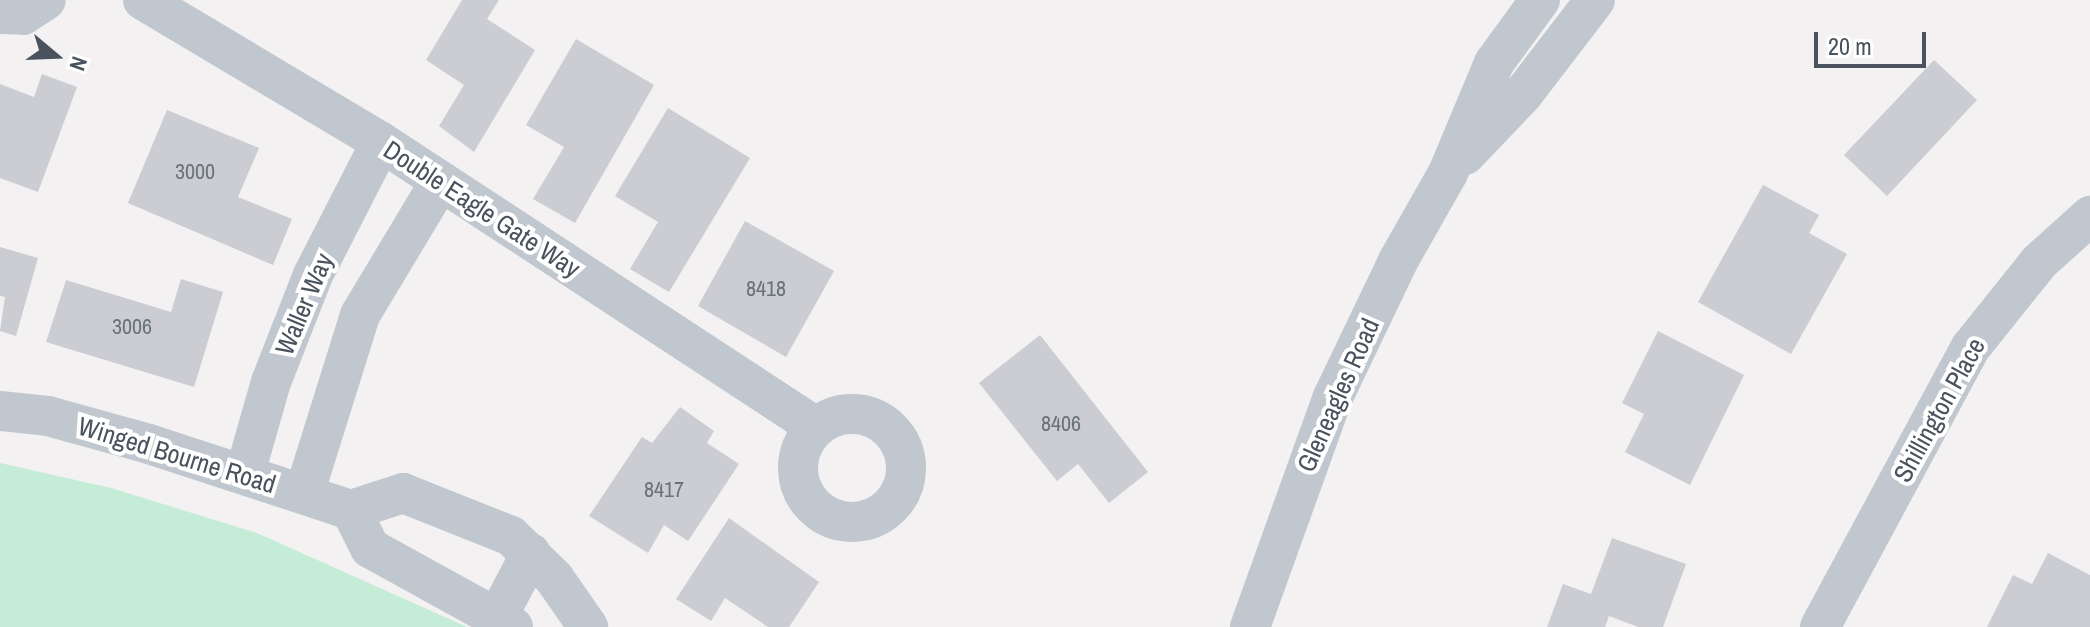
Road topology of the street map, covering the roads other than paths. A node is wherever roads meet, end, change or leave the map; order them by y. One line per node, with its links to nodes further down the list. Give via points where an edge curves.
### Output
1 (46, 0): 5 (street, via 23,15)
2 (143, 0): 6 (street, Double Eagle Gate Way)
3 (1540, 0): 7 (street, Gleneagles Road, via 1494,63)
4 (1595, 0): 7 (street, Gleneagles Road, via 1523,94)
5 (0, 14)
6 (381, 142): 8 (street, Double Eagle Gate Way); 12 (street, Waller Way, via 313,275 271,382)
7 (1448, 173): 18 (street, Gleneagles Road, via 1398,261 1332,399)
8 (440, 182): 11 (street, Double Eagle Gate Way); 13 (street, via 360,315)
9 (2090, 216): 19 (street, Shillington Place, via 2039,262 1971,347)
10 (0, 411): 12 (street, Winged Bourne Road, via 48,416)
11 (816, 427)
12 (245, 473): 13 (street, Winged Bourne Road)
13 (304, 494): 14 (street, Winged Bourne Road)
14 (351, 510): 15 (street, via 403,493 511,536); 16 (street, via 370,548)
15 (531, 553): 16 (street); 17 (street)
16 (505, 623)
17 (588, 627)
18 (1250, 627)
19 (1820, 627)

